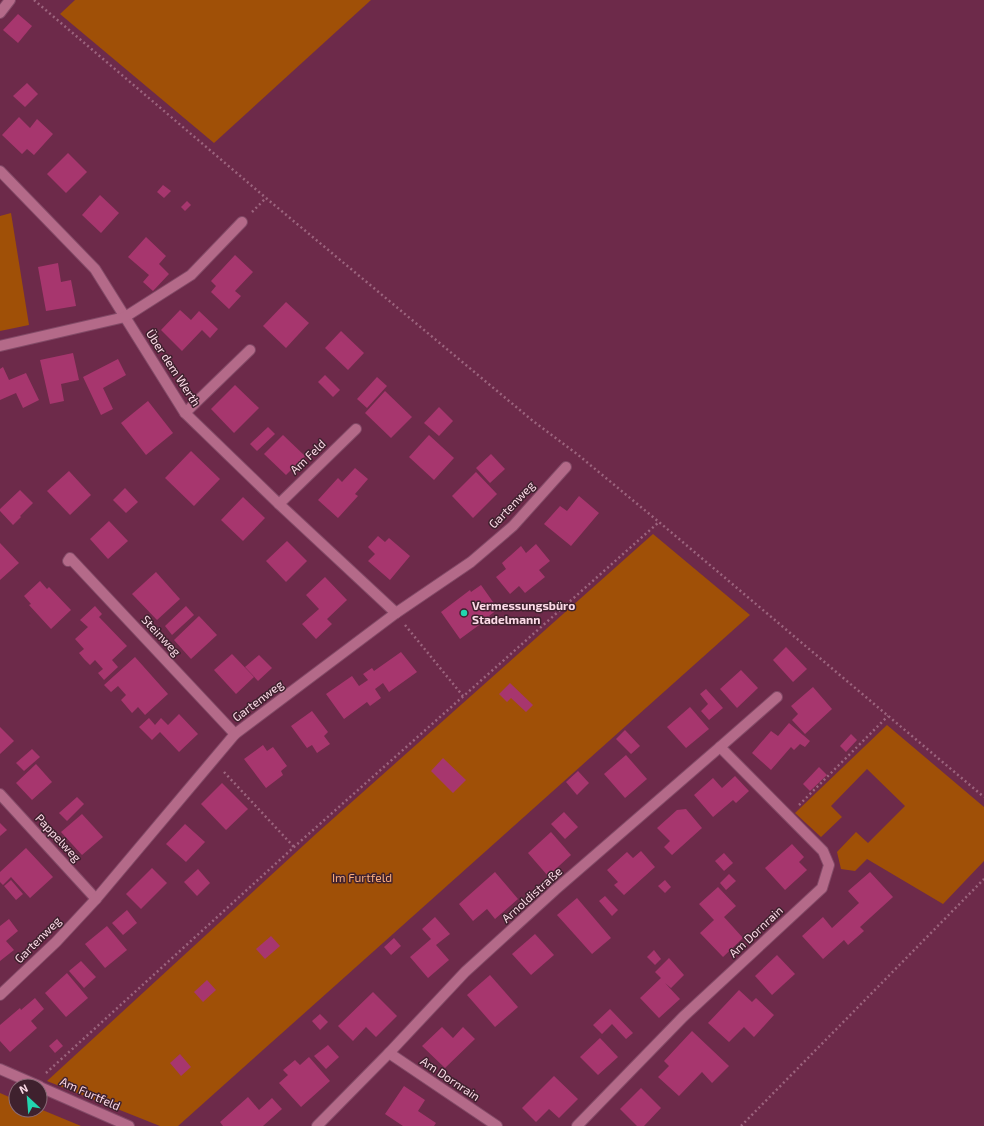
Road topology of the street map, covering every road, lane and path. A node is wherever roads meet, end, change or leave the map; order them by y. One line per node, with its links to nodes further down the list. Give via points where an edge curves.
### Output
1 (10, 0): 3 (street)
2 (34, 0): 5 (path)
3 (2, 11)
4 (0, 171): 7 (street, Über dem Werth, via 95,269)
5 (266, 198): 6 (path); 14 (path, via 527,416)
6 (242, 222): 7 (street, via 191,275)
7 (125, 317): 8 (street); 10 (street, Über dem Werth)
8 (0, 346)
9 (250, 350): 10 (street)
10 (184, 413): 13 (street, Über dem Werth)
11 (356, 429): 13 (street, Am Feld)
12 (566, 467): 16 (street, Gartenweg, via 513,526 470,562)
13 (279, 504): 16 (street, Über dem Werth)
14 (659, 522): 17 (path); 19 (path)
15 (68, 561): 20 (street, Steinweg, via 70,558)
16 (396, 613): 17 (path); 20 (street, Gartenweg)
17 (463, 696): 26 (path)
18 (777, 697): 21 (street, Arnoldistraße)
19 (888, 716): 24 (path); 25 (path)
20 (235, 734): 22 (street, Gartenweg)
21 (720, 747): 25 (street, Am Dornrain); 30 (street, Arnoldistraße, via 465,972)
22 (213, 760): 26 (path); 28 (street, Gartenweg)
23 (0, 794): 28 (street, Pappelweg)
24 (984, 797)
25 (788, 816): 38 (street, Am Dornrain, via 823,851 829,865 822,888 683,1017)
26 (294, 847): 33 (path)
27 (984, 879): 39 (path)
28 (96, 899): 29 (street, Gartenweg, via 56,942)
29 (0, 995)
30 (389, 1053): 36 (street, Arnoldistraße); 37 (street, Am Dornrain)
31 (0, 1069): 32 (street, Am Furtfeld)
32 (20, 1078)
33 (47, 1078)
34 (48, 1090): 35 (street, Am Furtfeld)
35 (129, 1126)
36 (317, 1126)
37 (497, 1126)
38 (577, 1126)
39 (741, 1126)

